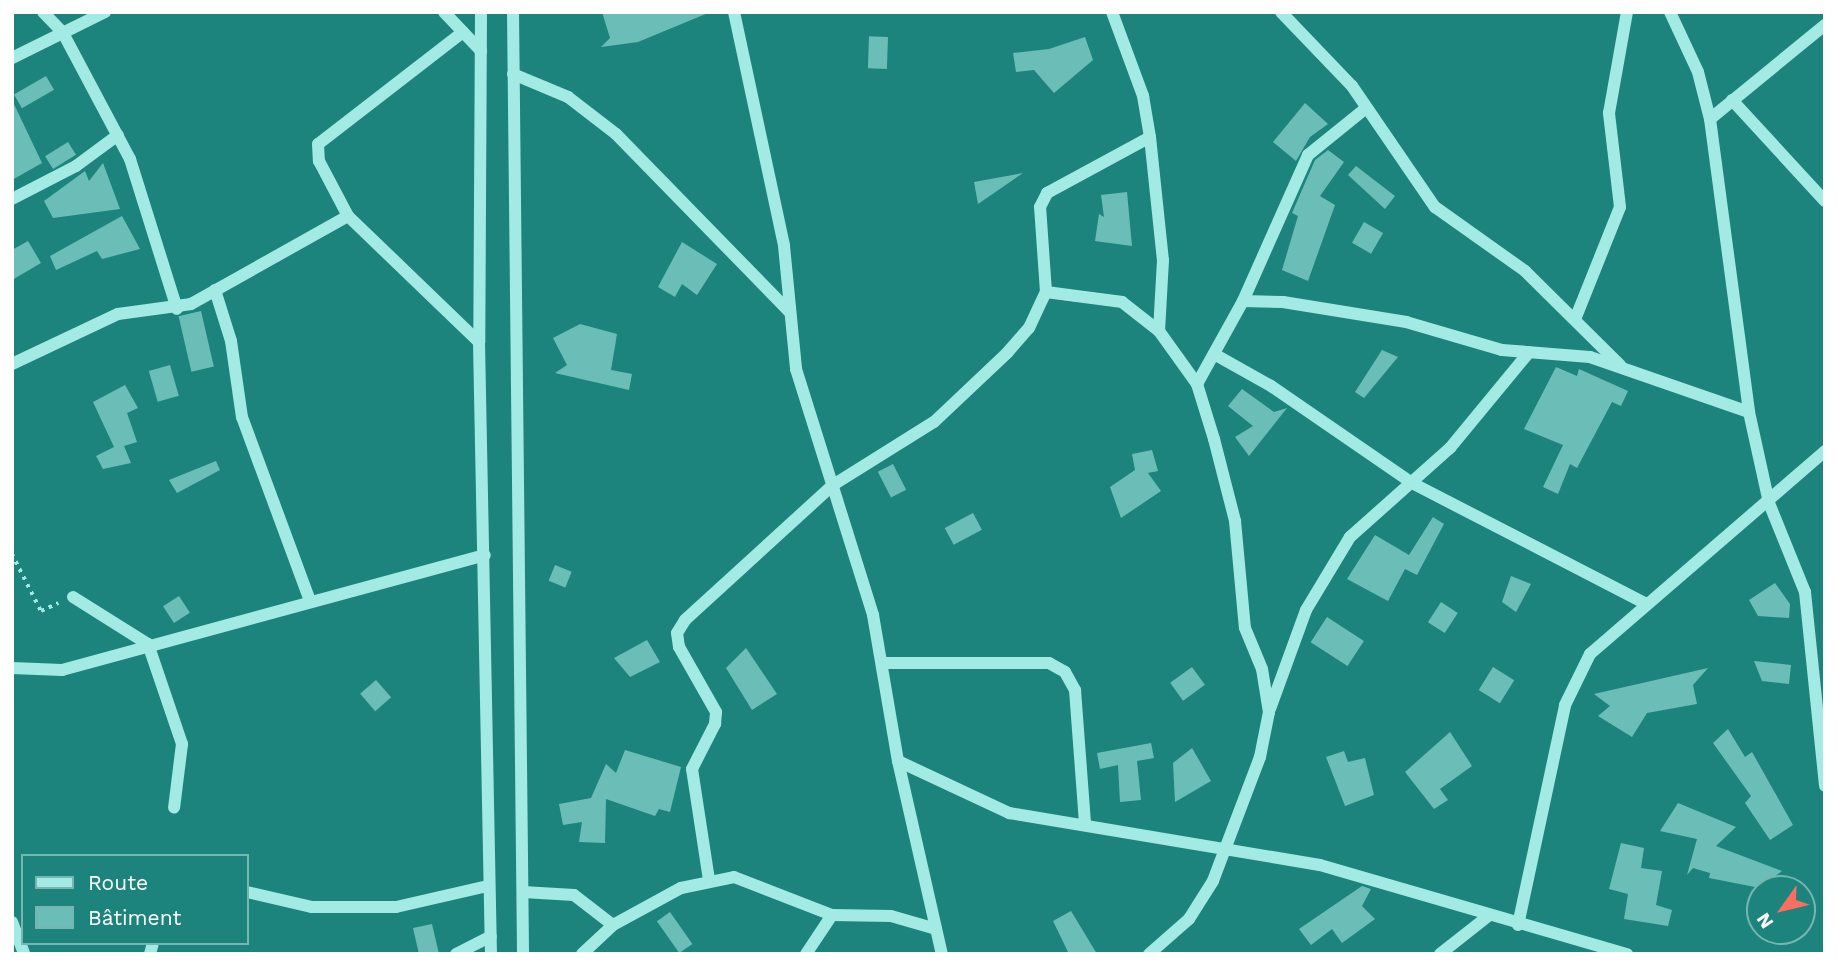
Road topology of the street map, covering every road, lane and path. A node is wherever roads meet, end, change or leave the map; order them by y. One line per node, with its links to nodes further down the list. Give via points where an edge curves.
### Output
1 (43, 12): 13 (street)
2 (105, 12): 13 (street)
3 (444, 12): 12 (street)
4 (481, 12): 14 (street)
5 (513, 12): 16 (street)
6 (734, 12): 29 (street, via 784,246)
7 (1112, 12): 21 (street, via 1143,96)
8 (1281, 12): 18 (street)
9 (1627, 12): 30 (street, via 1609,113 1620,207)
10 (1670, 12): 19 (street, via 1699,72)
11 (1825, 25): 17 (street)
12 (463, 32): 14 (street); 24 (street, via 318,144 319,161)
13 (63, 33): 15 (street); 20 (street)
14 (481, 51): 32 (street)
15 (12, 58)
16 (513, 74): 29 (street, via 568,97 616,134); 60 (street)
17 (1732, 100): 19 (street); 23 (street)
18 (1366, 108): 27 (street, via 1308,155); 30 (street, via 1435,206 1525,271)
19 (1710, 120): 38 (street)
20 (118, 135): 22 (street, via 76,166); 28 (street, via 139,184)
21 (1150, 137): 26 (street, via 1047,193 1040,208); 31 (street, via 1163,260)
22 (12, 199)
23 (1825, 201)
24 (348, 216): 25 (street); 32 (street)
25 (215, 290): 28 (street); 46 (street, via 231,341 242,417)
26 (1046, 292): 31 (street, via 1122,302); 41 (street, via 1029,328 934,422)
27 (1243, 301): 33 (street, via 1322,307 1406,322 1479,345); 34 (street)
28 (177, 309): 35 (street, via 118,314)
29 (790, 312): 41 (street, via 804,401)
30 (1576, 317): 36 (street)
31 (1159, 331): 37 (street)
32 (480, 342): 44 (street)
33 (1530, 352): 36 (street, via 1590,357); 40 (street, via 1450,448)
34 (1214, 354): 37 (street); 40 (street, via 1271,386)
35 (12, 364)
36 (1620, 365): 38 (street)
37 (1197, 384): 51 (street, via 1235,521 1245,628 1266,684)
38 (1749, 412): 42 (street)
39 (1825, 451): 42 (street)
40 (1412, 483): 47 (street); 51 (street, via 1350,537 1306,610)
41 (833, 485): 49 (street); 57 (street, via 737,566 677,633 679,647 716,712 715,724 692,769)
42 (1769, 503): 47 (street); 53 (street, via 1805,592)
43 (12, 554): 45 (path, via 41,611)
44 (485, 555): 46 (street); 58 (street)
45 (73, 597): 48 (street)
46 (310, 601): 48 (street)
47 (1646, 604): 65 (street, via 1590,654 1575,678)
48 (148, 644): 50 (street, via 62,670); 54 (street, via 182,744)
49 (884, 663): 52 (street); 55 (street, via 1049,663 1065,672 1074,690)
50 (12, 668)
51 (1269, 712): 56 (street, via 1260,757)
52 (898, 761): 55 (street, via 992,807); 66 (street)
53 (1825, 786)
54 (174, 808)
55 (1085, 824): 56 (street)
56 (1226, 845): 62 (street, via 1320,865); 75 (street, via 1213,881 1189,919)
57 (709, 880): 61 (street, via 734,877); 64 (street, via 681,888)
58 (488, 886): 59 (street, via 396,907 312,907); 67 (street)
59 (248, 892)
60 (523, 892): 64 (street, via 574,895); 71 (street)
61 (832, 915): 66 (street, via 891,916); 73 (street)
62 (1487, 917): 65 (street); 76 (street)
63 (12, 922): 68 (street)
64 (613, 925): 72 (street)
65 (1518, 925): 77 (street)
66 (936, 929): 74 (street)
67 (491, 936): 69 (street); 70 (street)
68 (24, 954)
69 (456, 954)
70 (491, 954)
71 (523, 954)
72 (582, 954)
73 (806, 954)
74 (942, 954)
75 (1149, 954)
76 (1440, 954)
77 (1628, 954)

